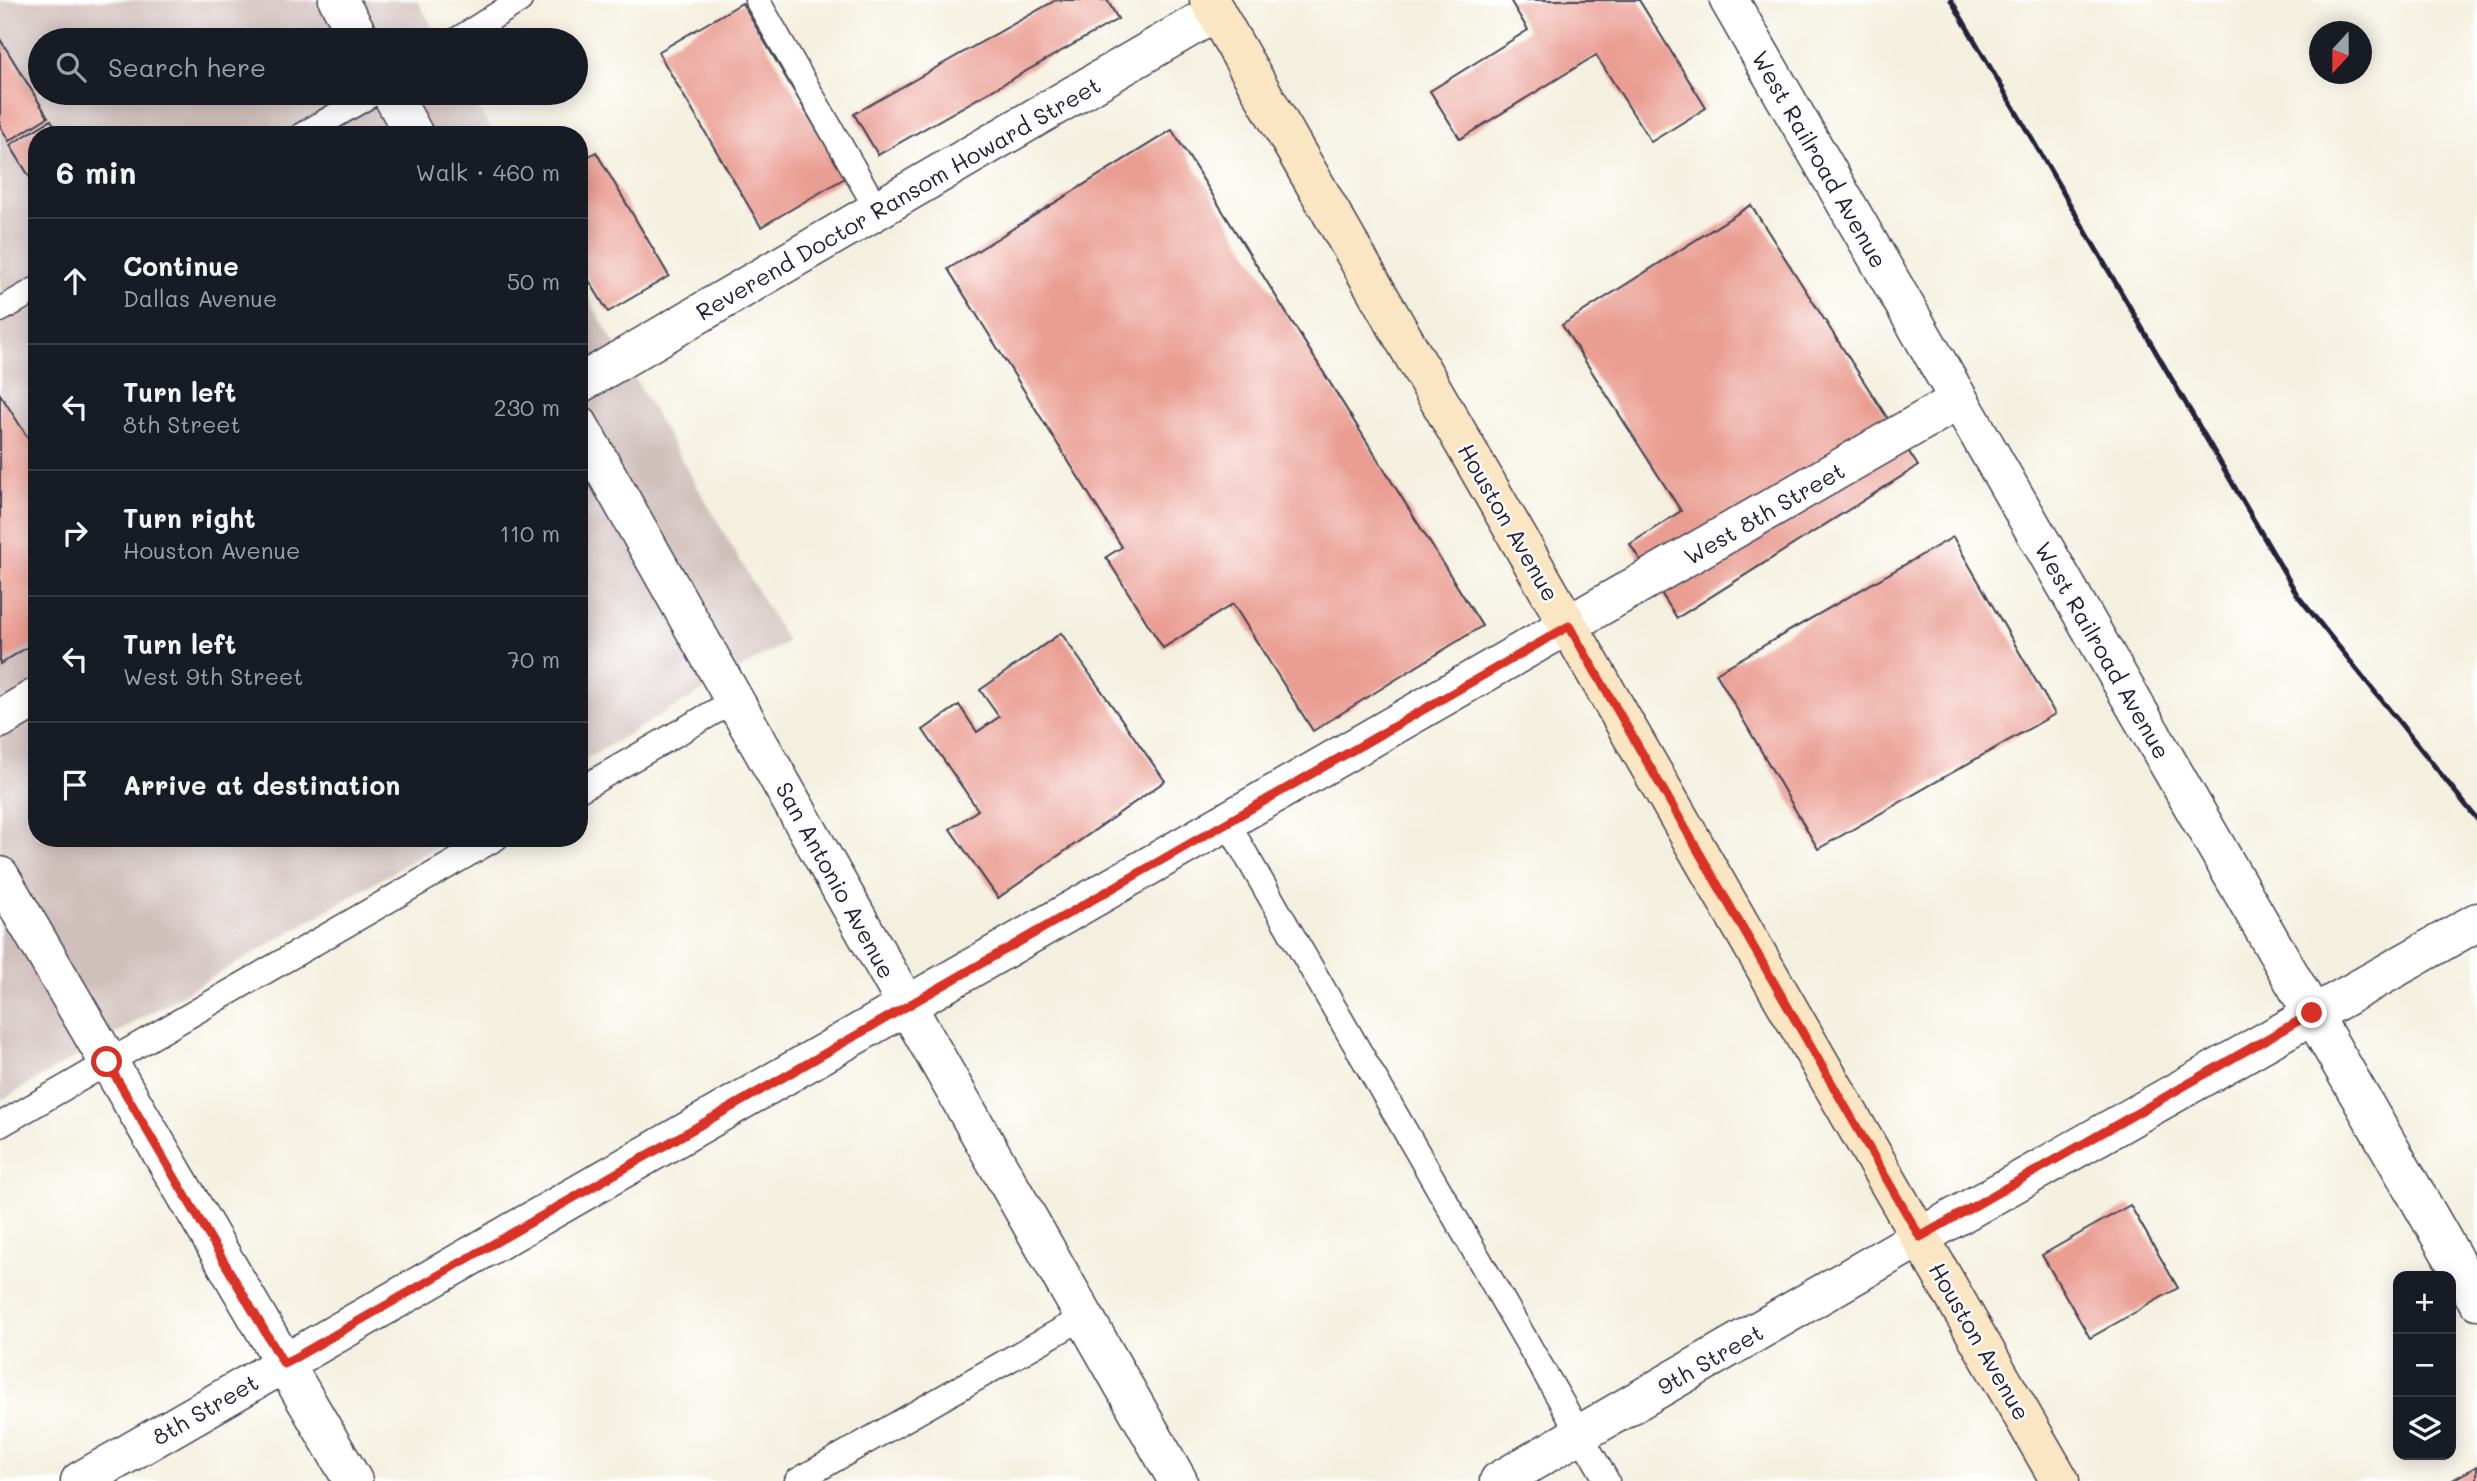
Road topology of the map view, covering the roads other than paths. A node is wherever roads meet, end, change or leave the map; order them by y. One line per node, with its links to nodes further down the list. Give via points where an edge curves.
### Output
1 (338, 0): 6 (street)
2 (520, 0): 7 (lane)
3 (757, 0): 12 (lane)
4 (1729, 0): 16 (street, West Railroad Avenue)
5 (1220, 4): 12 (street, Reverend Doctor Ransom Howard Street); 18 (main road, Houston Avenue)
6 (353, 28)
7 (476, 28)
8 (353, 105): 10 (lane)
9 (398, 105): 11 (street)
10 (317, 126)
11 (409, 126)
12 (878, 211): 15 (street, Reverend Doctor Ransom Howard Street)
13 (28, 294): 14 (lane)
14 (0, 310)
15 (588, 379)
16 (1959, 400): 18 (street, West 8th Street); 28 (street, West Railroad Avenue)
17 (588, 441): 19 (street, San Antonio Avenue)
18 (1569, 626): 23 (street, 8th Street); 31 (main road, Houston Avenue)
19 (735, 700): 22 (lane); 27 (street, San Antonio Avenue)
20 (28, 702): 21 (street)
21 (0, 719)
22 (588, 785)
23 (1227, 822): 27 (street, 8th Street); 35 (lane)
24 (480, 847): 29 (lane)
25 (0, 876): 29 (street)
26 (2477, 922): 28 (street, 9th Street)
27 (907, 1006): 33 (street, San Antonio Avenue); 34 (street, 8th Street)
28 (2312, 1013): 31 (street, 9th Street); 32 (street, West Railroad Avenue)
29 (107, 1062): 30 (lane); 34 (street)
30 (0, 1125)
31 (1920, 1237): 35 (street, 9th Street); 42 (main road, Houston Avenue)
32 (2477, 1300)
33 (1084, 1317): 38 (lane); 39 (street, San Antonio Avenue)
34 (284, 1364): 36 (street, 8th Street); 37 (street)
35 (1580, 1434): 40 (street, 9th Street); 41 (lane)
36 (80, 1481)
37 (353, 1481)
38 (796, 1481)
39 (1178, 1481)
40 (1499, 1481)
41 (1607, 1481)
42 (2060, 1481)

